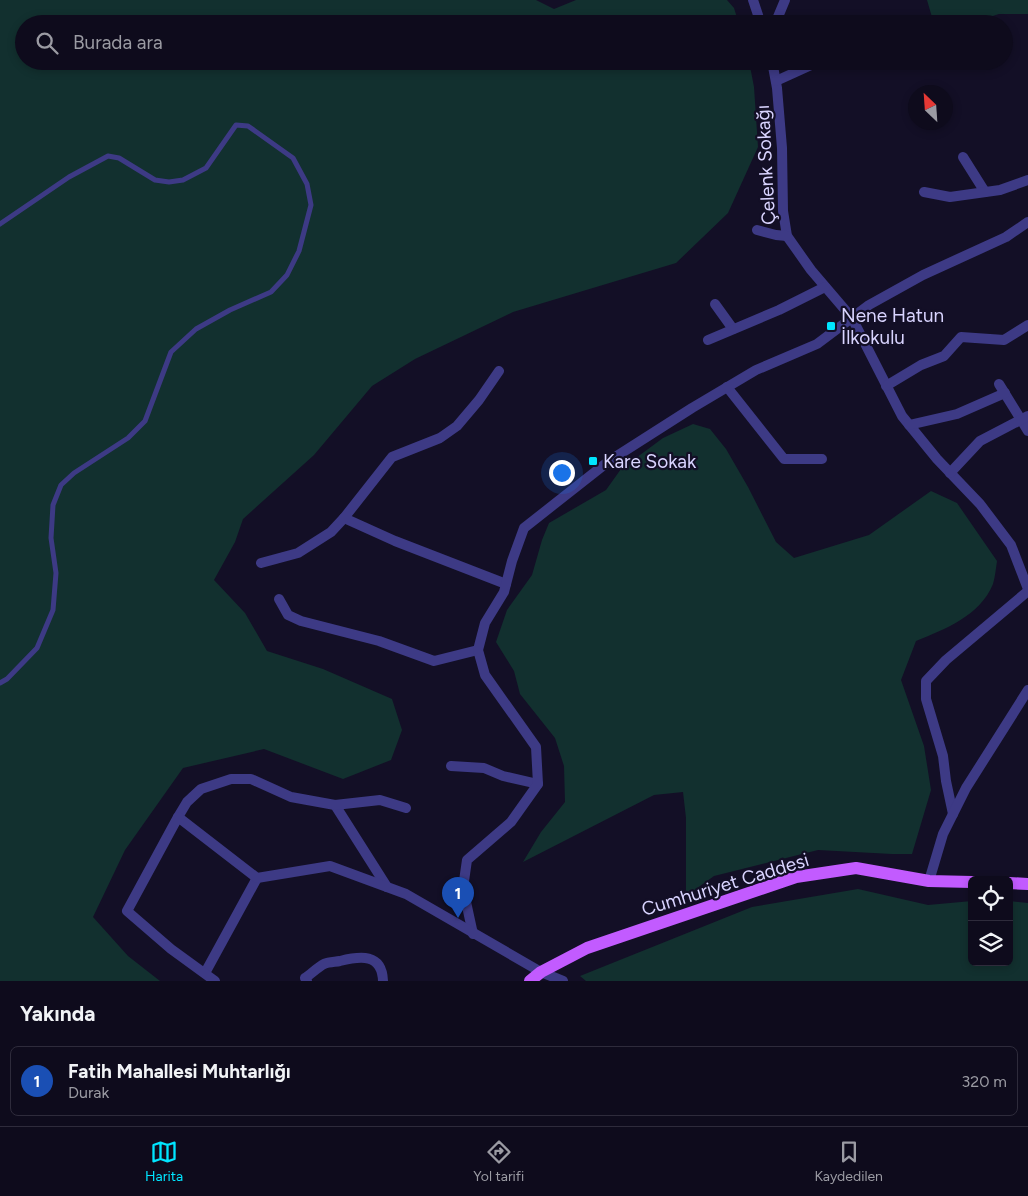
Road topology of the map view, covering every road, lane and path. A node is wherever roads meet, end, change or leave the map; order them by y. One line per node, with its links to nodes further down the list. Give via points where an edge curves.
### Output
1 (753, 0): 3 (street)
2 (785, 0): 4 (street)
3 (758, 15)
4 (778, 15)
5 (774, 70): 7 (street, Çelenk Sokağı)
6 (800, 70): 7 (street)
7 (776, 81): 15 (street, Çelenk Sokağı)
8 (963, 157): 11 (street)
9 (1028, 180): 11 (street)
10 (924, 192): 11 (street, via 950,197)
11 (985, 192)
12 (1028, 222): 18 (street, via 1006,237 923,275)
13 (0, 224): 36 (lane, via 69,177 108,156 119,158 155,180 183,180 206,168 236,126 248,126 293,158 308,187 311,205 299,251 287,275 272,292 196,329 171,352 145,421 128,438 74,473 62,485 53,504 51,538 56,573 53,610 37,648)
14 (757, 230): 15 (street)
15 (787, 236): 16 (street, Çelenk Sokağı)
16 (825, 286): 18 (street, Çelenk Sokağı); 20 (street, via 780,310)
17 (715, 304): 20 (street)
18 (852, 318): 23 (street, Çelenk Sokağı); 24 (street, via 817,344 756,370)
19 (1028, 325): 23 (street, via 1004,340 961,337 944,356 921,365)
20 (733, 329): 21 (street)
21 (708, 340)
22 (499, 371): 30 (street, via 457,426 440,438 392,458)
23 (886, 386): 26 (street, Çelenk Sokağı)
24 (727, 387): 28 (street, via 784,458); 32 (street, via 610,460 524,528)
25 (1024, 418): 26 (street, via 1002,389 957,414); 27 (street); 29 (street, via 980,441)
26 (909, 425): 29 (street, Çelenk Sokağı)
27 (1028, 431)
28 (822, 458)
29 (950, 473): 33 (street, Çelenk Sokağı, via 980,504 1011,545)
30 (344, 518): 31 (street, via 331,532 298,552); 32 (street)
31 (261, 564)
32 (506, 584): 35 (street, via 485,622)
33 (1028, 590): 42 (street, via 926,681 926,699 943,756)
34 (279, 599): 35 (street, via 288,615 301,622 379,641 434,661)
35 (478, 650): 39 (street, via 485,675 536,747)
36 (0, 682)
37 (1028, 690): 42 (street)
38 (451, 766): 39 (street, via 484,768)
39 (538, 784): 50 (street, via 510,822 467,860 463,888)
40 (335, 805): 41 (street, via 380,800); 43 (street, via 291,797 251,778 231,779 201,789 187,802); 49 (street)
41 (406, 808)
42 (953, 814): 45 (street, via 943,834)
43 (178, 817): 44 (street); 52 (street, via 127,911)
44 (257, 878): 49 (street, via 330,866); 52 (street)
45 (929, 880): 46 (main road, Cumhuriyet Caddesi); 51 (main road, Cumhuriyet Caddesi, via 856,868 796,877 587,948)
46 (968, 882)
47 (1013, 883): 48 (main road)
48 (1028, 884)
49 (387, 887): 50 (street, via 406,894)
50 (473, 934): 51 (street)
51 (541, 972): 56 (main road, Cumhuriyet Caddesi); 57 (street)
52 (204, 973): 53 (street)
53 (215, 981)
54 (308, 981): 55 (street, via 305,978 324,964 366,957 376,961)
55 (383, 981)
56 (530, 981)
57 (564, 981)

